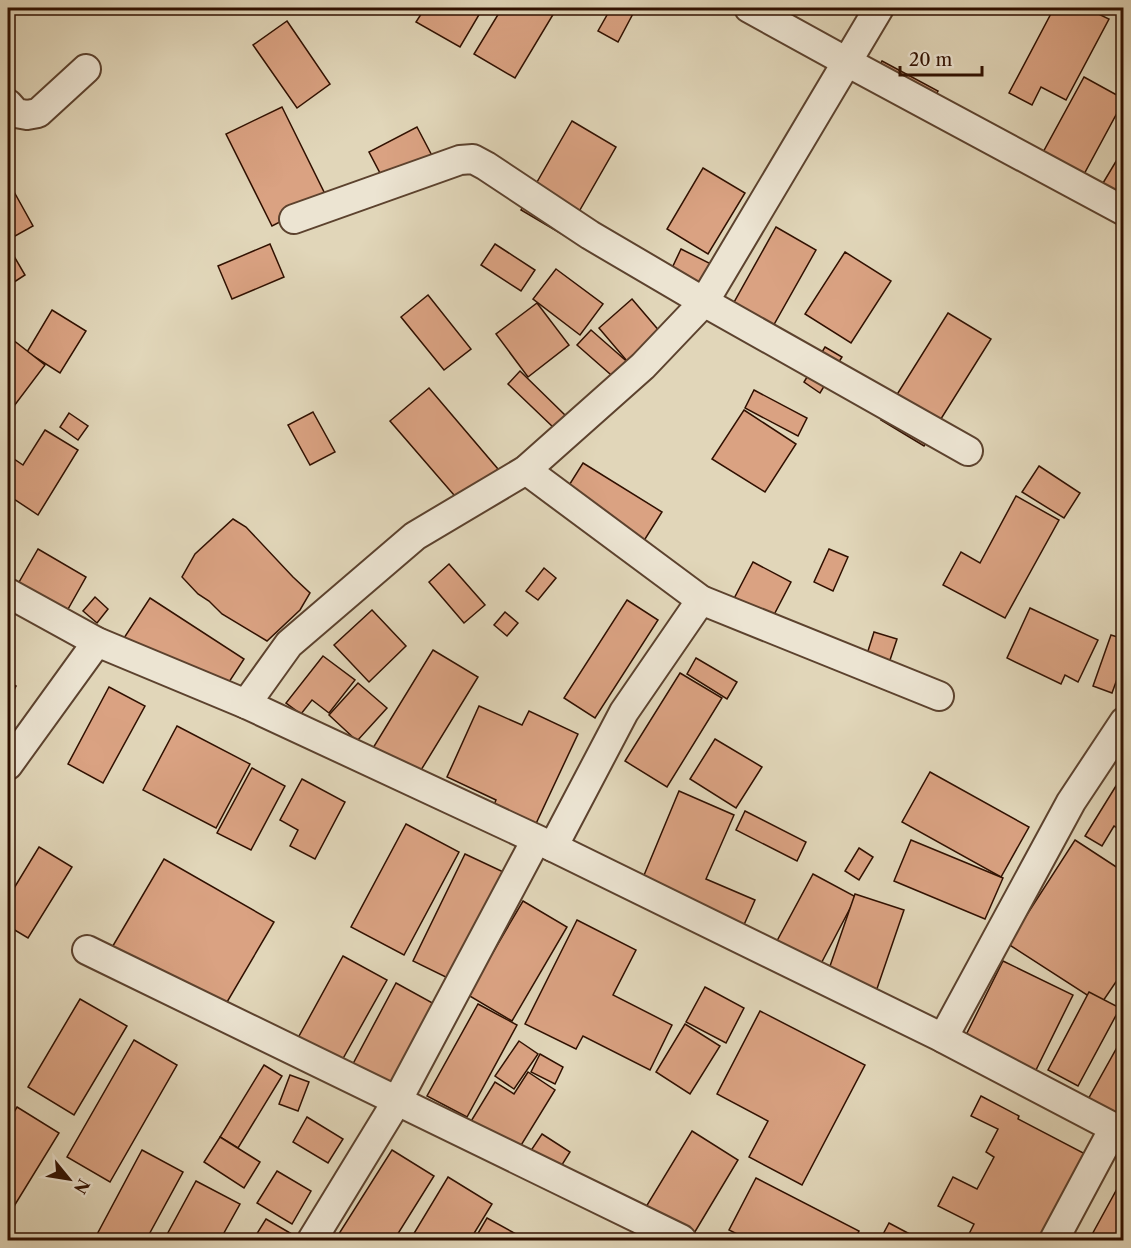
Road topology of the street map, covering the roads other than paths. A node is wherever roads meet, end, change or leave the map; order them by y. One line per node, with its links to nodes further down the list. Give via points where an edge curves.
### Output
1 (749, 8): 3 (street)
2 (879, 8): 3 (street)
3 (847, 62): 6 (street); 8 (street)
4 (86, 69): 5 (street, via 38,113 16,113)
5 (8, 104)
6 (1124, 211)
7 (294, 219): 8 (street, via 460,160 473,159 590,235)
8 (704, 302): 9 (street); 10 (street, via 643,366)
9 (968, 451)
10 (526, 470): 12 (street); 15 (street, via 415,536 289,644)
11 (8, 593): 13 (street)
12 (701, 600): 14 (street); 18 (street, via 624,712)
13 (97, 642): 15 (street); 17 (street)
14 (939, 696)
15 (246, 704): 18 (street)
16 (1124, 722): 20 (street, via 1071,802)
17 (8, 765)
18 (544, 844): 20 (street); 21 (street)
19 (87, 950): 21 (street)
20 (943, 1038): 22 (street)
21 (397, 1101): 23 (street); 24 (street)
22 (1119, 1131): 25 (street)
23 (312, 1240)
24 (682, 1240)
25 (1054, 1240)

